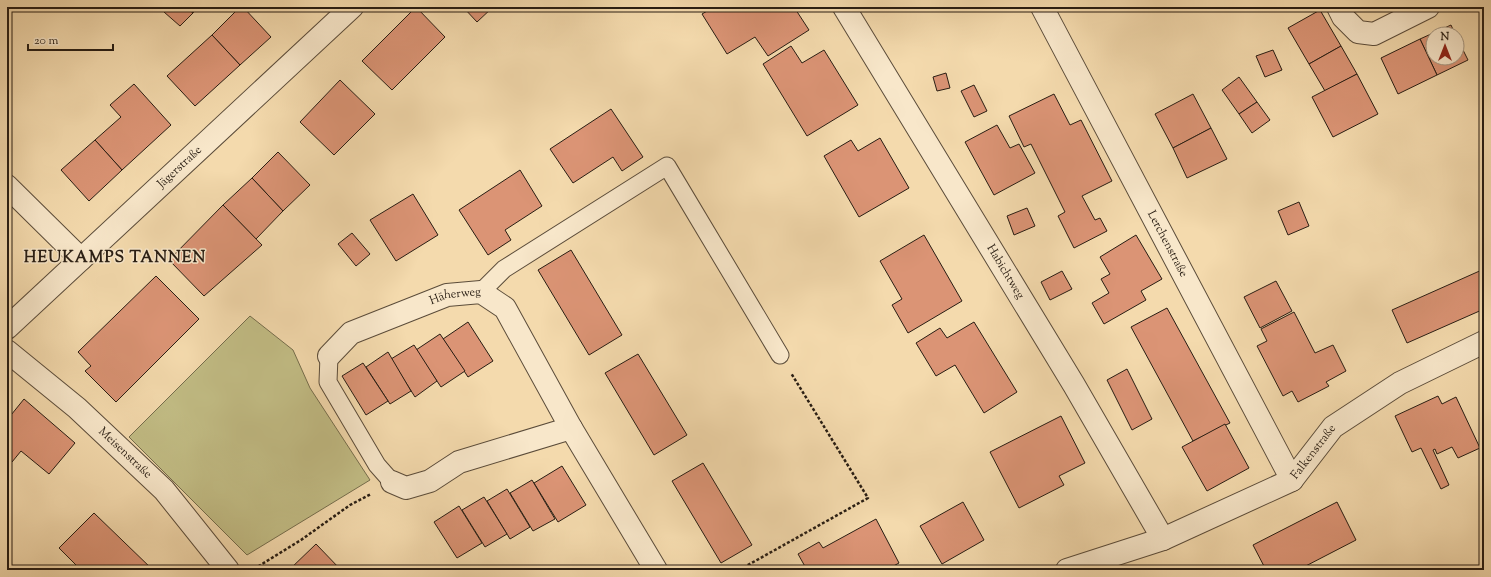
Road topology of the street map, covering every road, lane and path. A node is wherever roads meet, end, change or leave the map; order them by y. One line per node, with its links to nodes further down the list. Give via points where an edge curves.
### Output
1 (352, 7): 7 (street, Jägerstraße)
2 (844, 7): 17 (street, Habichtweg, via 1074,385)
3 (1042, 7): 15 (street, Lerchenstraße)
4 (1338, 7): 5 (street, via 1343,17 1358,32 1374,34)
5 (1428, 7)
6 (7, 186): 7 (street)
7 (81, 260): 9 (street, Jägerstraße)
8 (481, 292): 12 (lane, via 504,269 668,166); 13 (street, Häherweg, via 447,295 351,332); 14 (street, Häherweg, via 505,308)
9 (7, 328)
10 (1484, 342): 15 (street, Falkenstraße, via 1400,383 1332,427)
11 (7, 351): 19 (street, Meisenstraße, via 77,408 164,490)
12 (780, 355): 21 (path, via 868,498)
13 (329, 356): 16 (lane, via 328,382 377,466)
14 (571, 428): 16 (street, via 459,462 430,480 406,488); 18 (street, Häherweg)
15 (1292, 480): 17 (street, Falkenstraße)
16 (392, 482): 20 (path, via 350,505 301,540)
17 (1163, 539): 22 (street, Falkenstraße)
18 (649, 569)
19 (228, 570)
20 (252, 570)
21 (739, 570)
22 (1067, 570)

